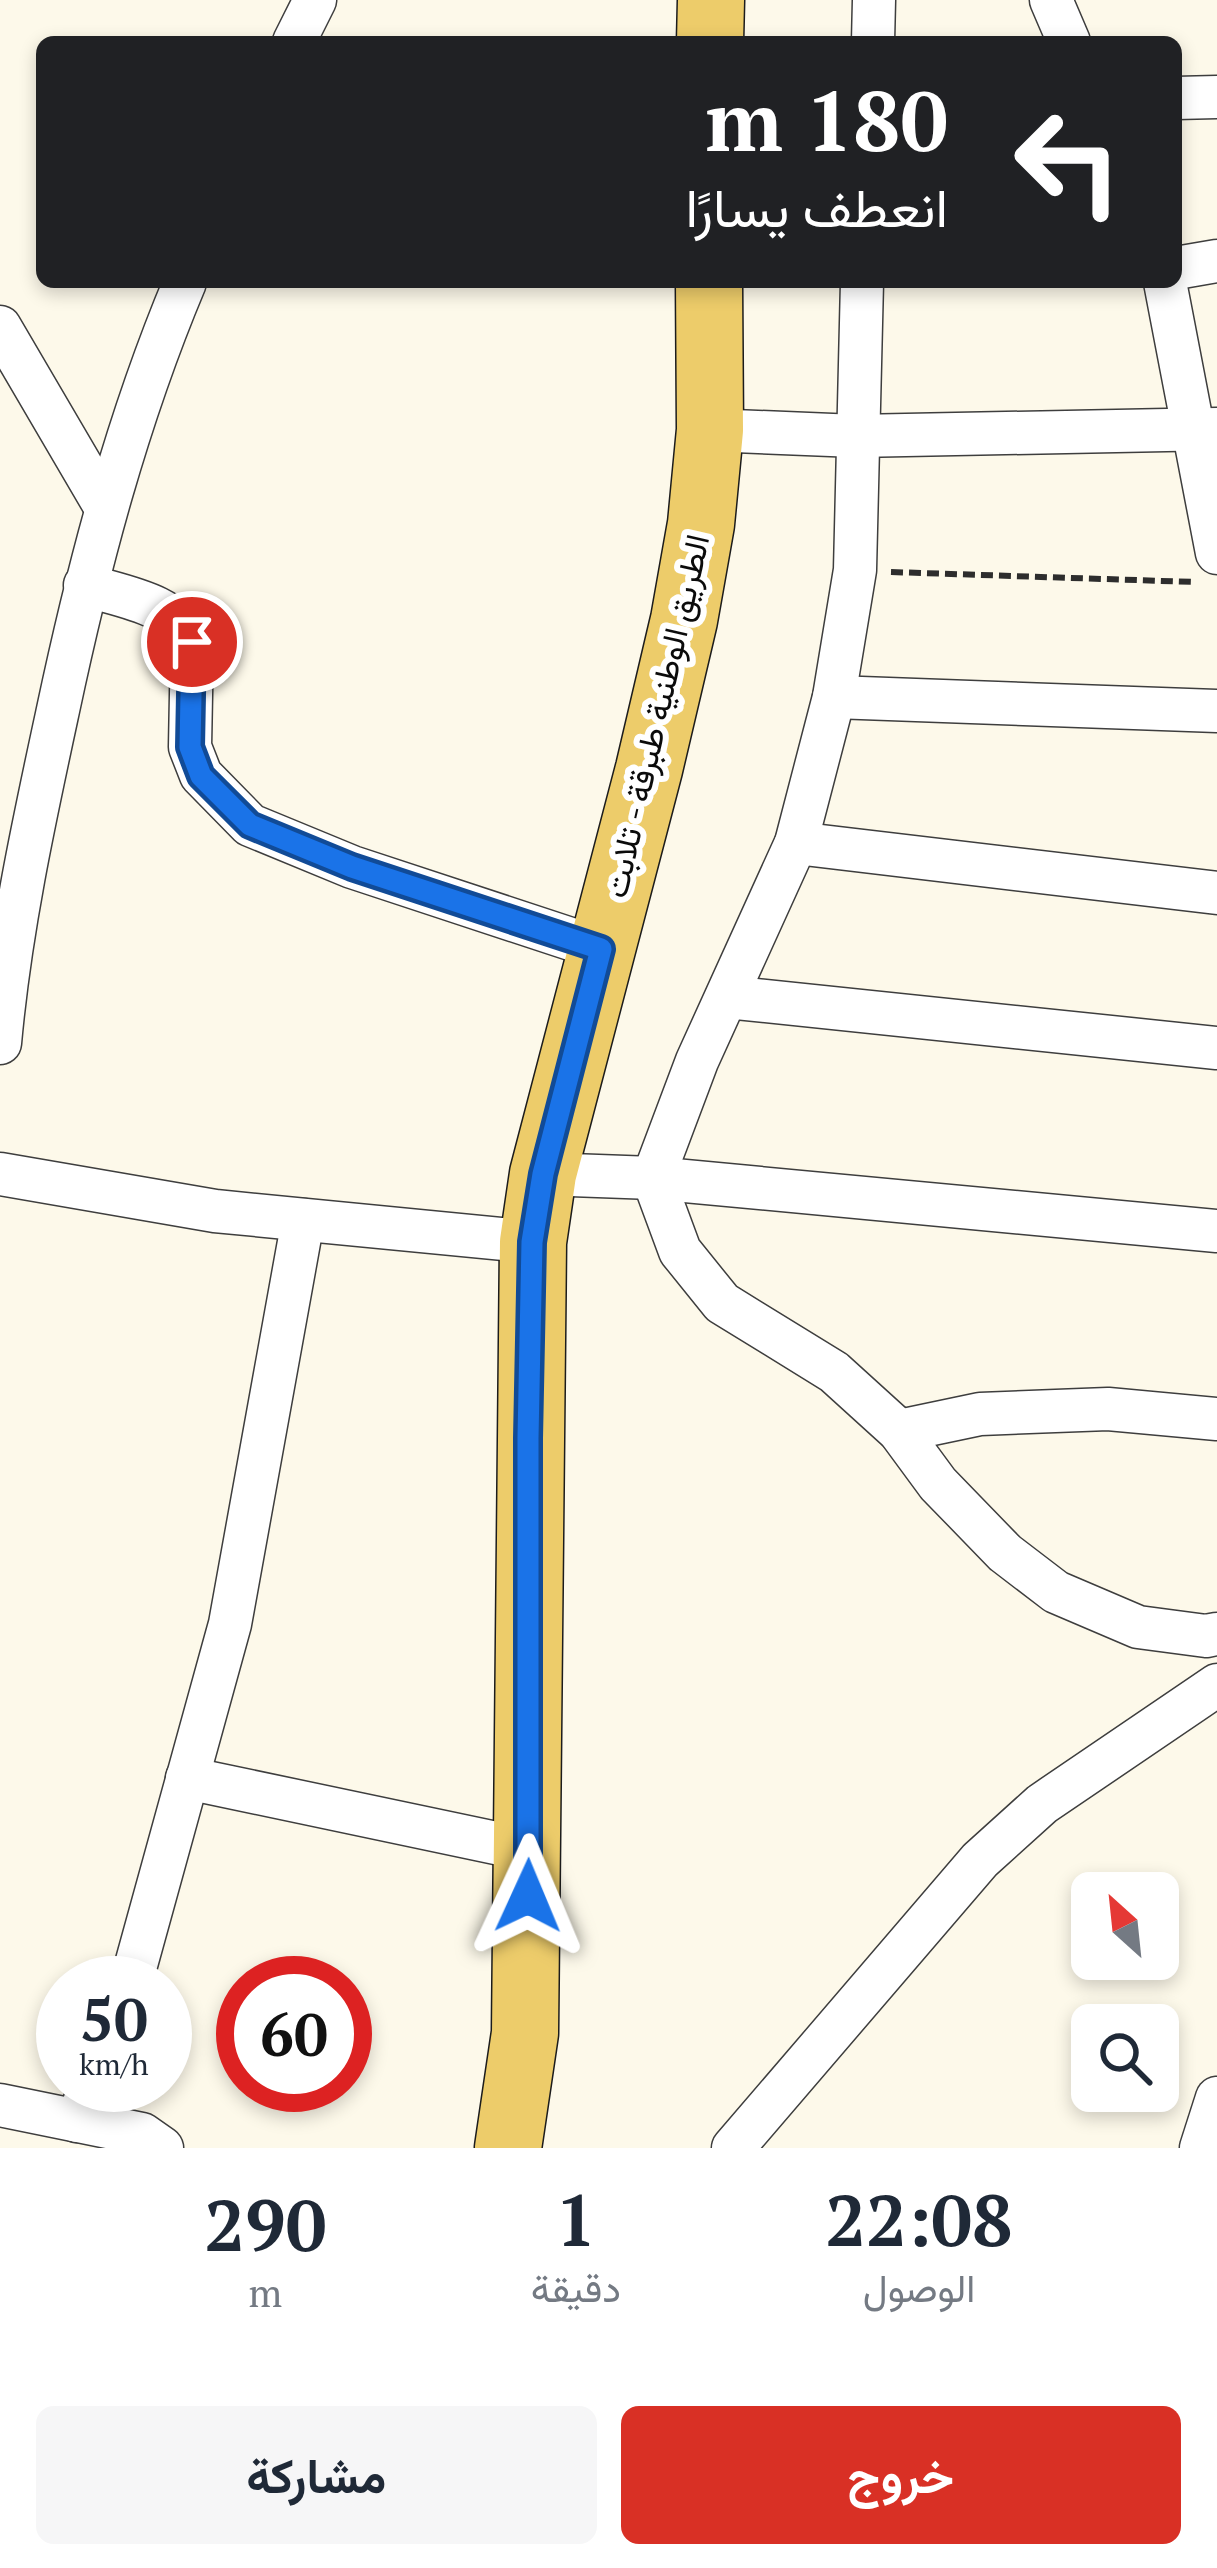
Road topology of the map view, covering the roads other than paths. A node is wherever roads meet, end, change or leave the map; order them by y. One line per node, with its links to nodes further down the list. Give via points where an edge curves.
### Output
1 (314, 0): 5 (street)
2 (711, 0): 6 (main road)
3 (874, 0): 7 (street)
4 (1051, 0): 8 (street)
5 (297, 36)
6 (710, 36)
7 (873, 36)
8 (1067, 36)
9 (1217, 97): 10 (street)
10 (1182, 98)
11 (1217, 261): 12 (street)
12 (1182, 267)
13 (182, 288): 21 (street)
14 (709, 288): 18 (main road, الطريق الوطنية طبرقة - تلابت)
15 (862, 288): 20 (street)
16 (1168, 288): 19 (street)
17 (0, 327): 21 (street)
18 (710, 430): 20 (street); 28 (main road, الطريق الوطنية طبرقة - تلابت, via 684,620)
19 (1207, 430): 20 (street); 22 (street)
20 (856, 436): 24 (street, via 855,571)
21 (106, 508): 23 (street)
22 (1217, 553)
23 (85, 585): 28 (street, via 160,609 185,627 192,642 190,747 201,776 250,825); 30 (street, via 26,854)
24 (834, 697): 25 (street); 26 (street)
25 (1217, 711)
26 (796, 843): 27 (street); 29 (street)
27 (1217, 892)
28 (601, 949): 33 (main road, الطريق الوطنية طبرقة - تلابت)
29 (727, 997): 31 (street); 34 (street)
30 (0, 1043)
31 (1217, 1048)
32 (0, 1174): 35 (street)
33 (543, 1174): 34 (street); 37 (main road, الطريق الوطنية طبرقة - تلابت)
34 (653, 1178): 36 (street); 39 (street, via 680,1251 722,1303 834,1372)
35 (303, 1220): 37 (street); 42 (street, via 230,1624)
36 (1217, 1231)
37 (532, 1242): 43 (main road, الطريق الوطنية طبرقة - تلابت)
38 (1217, 1419): 39 (street, via 1108,1409 980,1414)
39 (899, 1431): 40 (street, via 938,1484 1057,1592 1138,1627)
40 (1217, 1634)
41 (1217, 1685): 51 (street, via 1042,1804 980,1860)
42 (187, 1778): 43 (street); 44 (street)
43 (529, 1850): 50 (main road, الطريق الوطنية طبرقة - تلابت, via 525,2033)
44 (138, 1956)
45 (1217, 2098): 52 (street)
46 (36, 2104): 47 (street)
47 (0, 2105)
48 (101, 2112): 49 (street)
49 (162, 2148)
50 (508, 2148)
51 (733, 2148)
52 (1201, 2148)

